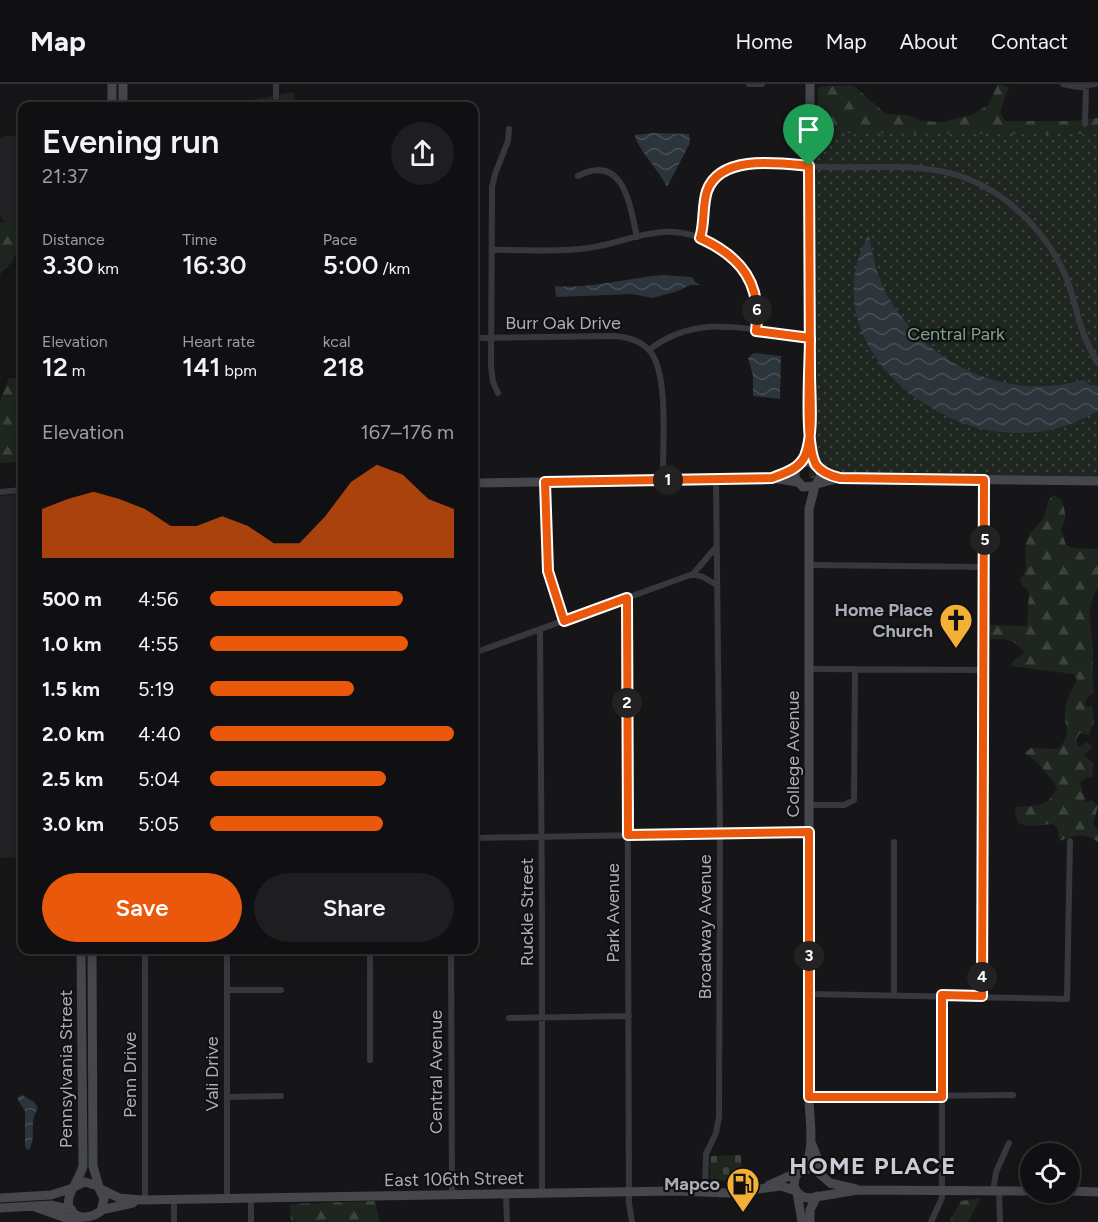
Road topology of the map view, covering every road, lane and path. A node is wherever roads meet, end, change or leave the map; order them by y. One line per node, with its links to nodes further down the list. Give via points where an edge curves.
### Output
1 (112, 84): 11 (main road)
2 (123, 84): 12 (main road)
3 (276, 84): 10 (street)
4 (749, 84): 5 (street)
5 (762, 84)
6 (810, 84): 15 (main road)
7 (1063, 84): 9 (street)
8 (1095, 84): 9 (street)
9 (1086, 87): 13 (street)
10 (276, 97)
11 (112, 102)
12 (123, 102)
13 (1085, 124)
14 (508, 129): 19 (street, via 508,141 493,178)
15 (809, 166): 18 (street, via 742,164 722,172 707,192); 23 (main road); 25 (street, via 929,169 965,178 998,195 1027,219 1053,252 1068,284 1083,334)
16 (578, 176): 17 (street, via 599,170 616,178 627,194)
17 (637, 237): 18 (street, via 668,232); 19 (street, via 580,249)
18 (700, 238): 20 (street, via 734,260 748,278 756,298)
19 (492, 250): 22 (street)
20 (756, 331): 23 (street); 24 (street, via 701,327 682,331)
21 (478, 338): 22 (street, Burr Oak Drive)
22 (492, 338): 24 (street, Burr Oak Drive, via 623,337); 26 (street, via 492,375)
23 (810, 338): 27 (main road)
24 (649, 350): 33 (street, via 659,374)
25 (1098, 363)
26 (498, 393)
27 (809, 440): 28 (main road); 29 (main road)
28 (799, 465): 29 (main road, via 808,461); 30 (main road); 38 (main road, via 795,474)
29 (818, 466): 31 (main road); 39 (main road, via 821,476)
30 (772, 478): 32 (main road); 38 (main road)
31 (840, 478): 34 (main road); 39 (main road)
32 (716, 479): 33 (main road); 43 (street, Broadway Avenue)
33 (663, 480): 36 (main road)
34 (984, 480): 35 (main road); 45 (street)
35 (1098, 481)
36 (545, 482): 37 (main road); 49 (street, via 548,571)
37 (478, 483)
38 (798, 483): 39 (main road, via 807,488); 42 (main road, College Avenue)
39 (816, 485): 42 (main road, College Avenue)
40 (18, 490): 41 (street)
41 (0, 492)
42 (809, 509): 44 (main road, College Avenue)
43 (717, 546): 46 (street); 47 (street, Broadway Avenue)
44 (809, 565): 45 (street); 52 (main road, College Avenue)
45 (985, 567): 54 (street)
46 (693, 574): 47 (street); 48 (street)
47 (717, 585): 57 (street, Broadway Avenue)
48 (627, 598): 49 (street); 58 (street, Park Avenue)
49 (564, 621): 50 (street)
50 (540, 630): 51 (street); 59 (street, Ruckle Street)
51 (478, 652)
52 (809, 669): 53 (street); 55 (main road, College Avenue)
53 (855, 669): 54 (street); 55 (street, via 854,800 844,806)
54 (984, 670): 74 (street)
55 (810, 805): 56 (main road, College Avenue)
56 (809, 832): 57 (street); 71 (main road, College Avenue)
57 (720, 834): 58 (street); 98 (street, Broadway Avenue, via 719,1117 706,1154)
58 (628, 835): 59 (street); 75 (street, Park Avenue)
59 (542, 837): 60 (street); 76 (street, Ruckle Street)
60 (478, 838)
61 (1070, 841): 74 (street, via 1067,999)
62 (894, 842): 72 (street)
63 (81, 954): 89 (main road, Pennsylvania Street, via 83,1166)
64 (92, 954): 90 (main road, Pennsylvania Street, via 93,1168)
65 (145, 954): 107 (street, Penn Drive)
66 (227, 954): 69 (street, Vali Drive)
67 (370, 954): 78 (street)
68 (451, 954): 102 (street, Central Avenue)
69 (227, 990): 70 (street); 81 (street, Vali Drive)
70 (281, 990)
71 (809, 994): 72 (street); 82 (main road, College Avenue)
72 (894, 994): 73 (street)
73 (942, 995): 74 (street); 83 (street)
74 (982, 996)
75 (629, 1016): 76 (street); 97 (street, Park Avenue)
76 (542, 1017): 77 (street); 101 (street, Ruckle Street)
77 (509, 1018)
78 (370, 1060)
79 (1012, 1095): 83 (street)
80 (281, 1096): 81 (street)
81 (228, 1097): 105 (street, Vali Drive)
82 (809, 1097): 83 (street); 84 (main road, College Avenue)
83 (942, 1097): 93 (street)
84 (811, 1142): 86 (main road, College Avenue, via 809,1156); 87 (main road, College Avenue)
85 (1010, 1143): 94 (street, via 996,1172)
86 (800, 1171): 87 (main road, via 811,1168); 88 (main road, East 106th Street); 92 (main road, via 794,1181)
87 (822, 1175): 91 (main road, via 830,1183); 103 (main road, via 823,1188)
88 (767, 1186): 92 (main road, East 106th Street); 98 (main road, East 106th Street, via 729,1193)
89 (73, 1187): 90 (main road, via 86,1182); 104 (main road, via 51,1196); 111 (main road, via 68,1198)
90 (100, 1188): 107 (main road, East 106th Street, via 119,1198); 112 (main road, via 104,1199)
91 (858, 1190): 93 (main road); 103 (main road)
92 (796, 1191): 103 (main road, via 806,1197); 119 (main road)
93 (942, 1191): 94 (main road); 121 (street)
94 (996, 1191): 95 (main road); 122 (street)
95 (1020, 1191)
96 (1080, 1191): 99 (main road)
97 (630, 1192): 98 (main road, East 106th Street); 101 (main road, East 106th Street); 118 (street, Park Avenue)
98 (705, 1192)
99 (1098, 1192)
100 (506, 1194): 101 (main road, East 106th Street); 102 (main road, East 106th Street); 117 (street)
101 (542, 1194)
102 (452, 1195): 106 (main road, East 106th Street)
103 (818, 1196): 120 (main road, via 810,1210)
104 (0, 1198)
105 (227, 1199): 106 (main road, East 106th Street); 108 (main road, East 106th Street)
106 (251, 1199): 116 (street)
107 (143, 1200): 108 (main road, East 106th Street); 112 (main road, East 106th Street)
108 (174, 1200): 115 (street)
109 (35, 1207): 110 (main road); 111 (main road, via 52,1205); 113 (main road)
110 (0, 1208)
111 (72, 1211): 112 (main road, via 86,1217); 113 (main road)
112 (101, 1211): 114 (main road)
113 (77, 1222)
114 (98, 1222)
115 (174, 1222)
116 (251, 1222)
117 (507, 1222)
118 (632, 1222)
119 (802, 1222)
120 (810, 1222)
121 (931, 1222)
122 (1000, 1222)

